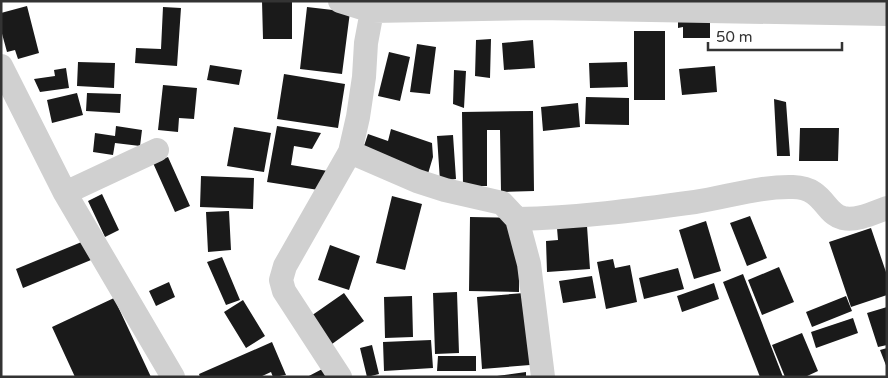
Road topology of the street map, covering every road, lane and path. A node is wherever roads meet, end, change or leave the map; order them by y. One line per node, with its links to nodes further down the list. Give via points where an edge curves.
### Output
1 (340, 1): 2 (street)
2 (372, 6): 3 (street); 6 (street, via 362,93)
3 (887, 14)
4 (1, 66): 7 (street)
5 (157, 150): 7 (street)
6 (350, 152): 9 (street, via 417,181 502,203); 11 (street, via 285,266 281,280 292,304)
7 (65, 193): 10 (street)
8 (887, 208): 9 (street, via 859,218 843,218 834,214 814,192 793,187 769,188 696,202)
9 (517, 219): 12 (street, via 529,264)
10 (173, 377)
11 (340, 377)
12 (543, 377)

